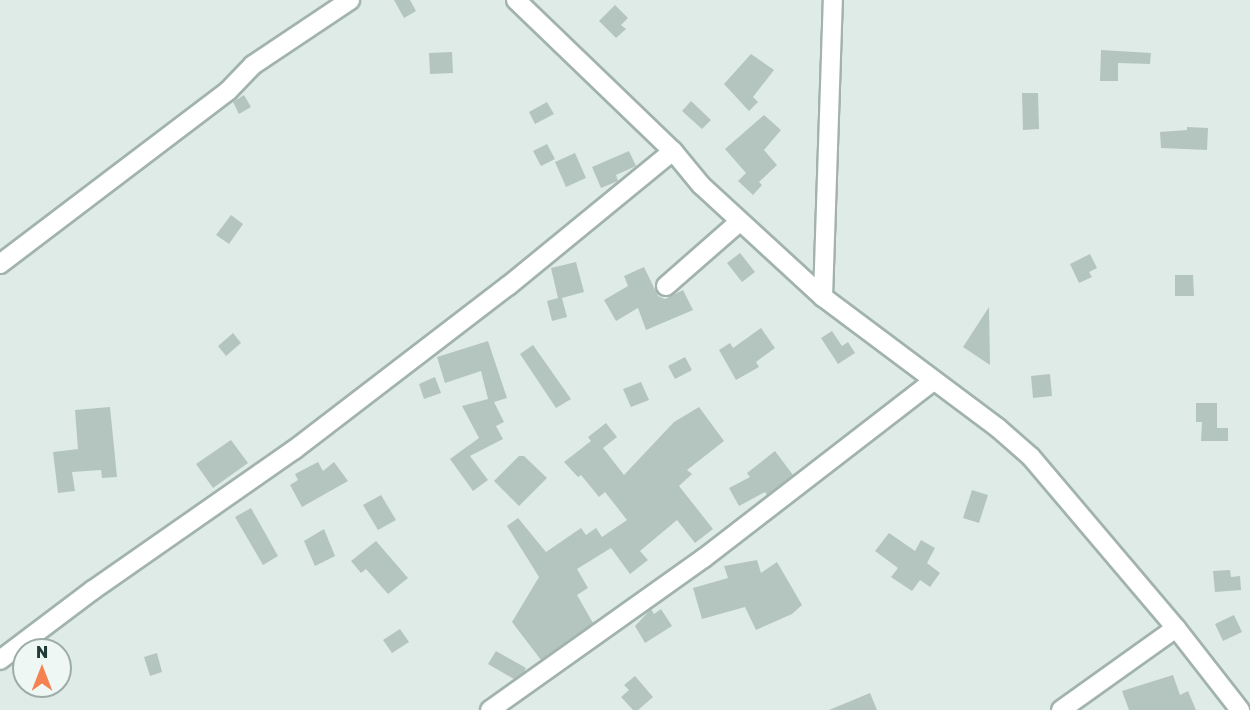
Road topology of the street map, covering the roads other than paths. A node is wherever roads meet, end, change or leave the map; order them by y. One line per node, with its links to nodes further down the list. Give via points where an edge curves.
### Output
1 (350, 0): 6 (street, via 253,65 228,91)
2 (516, 0): 4 (street)
3 (833, 0): 8 (street)
4 (673, 151): 5 (street, via 700,185); 11 (street, via 508,286 294,450)
5 (739, 222): 7 (street); 8 (street)
6 (0, 264)
7 (666, 286)
8 (823, 297): 9 (street)
9 (933, 381): 10 (street, via 1030,457); 12 (street, via 704,558)
10 (1176, 628): 13 (street); 14 (street)
11 (0, 660)
12 (490, 710)
13 (1061, 710)
14 (1240, 710)

